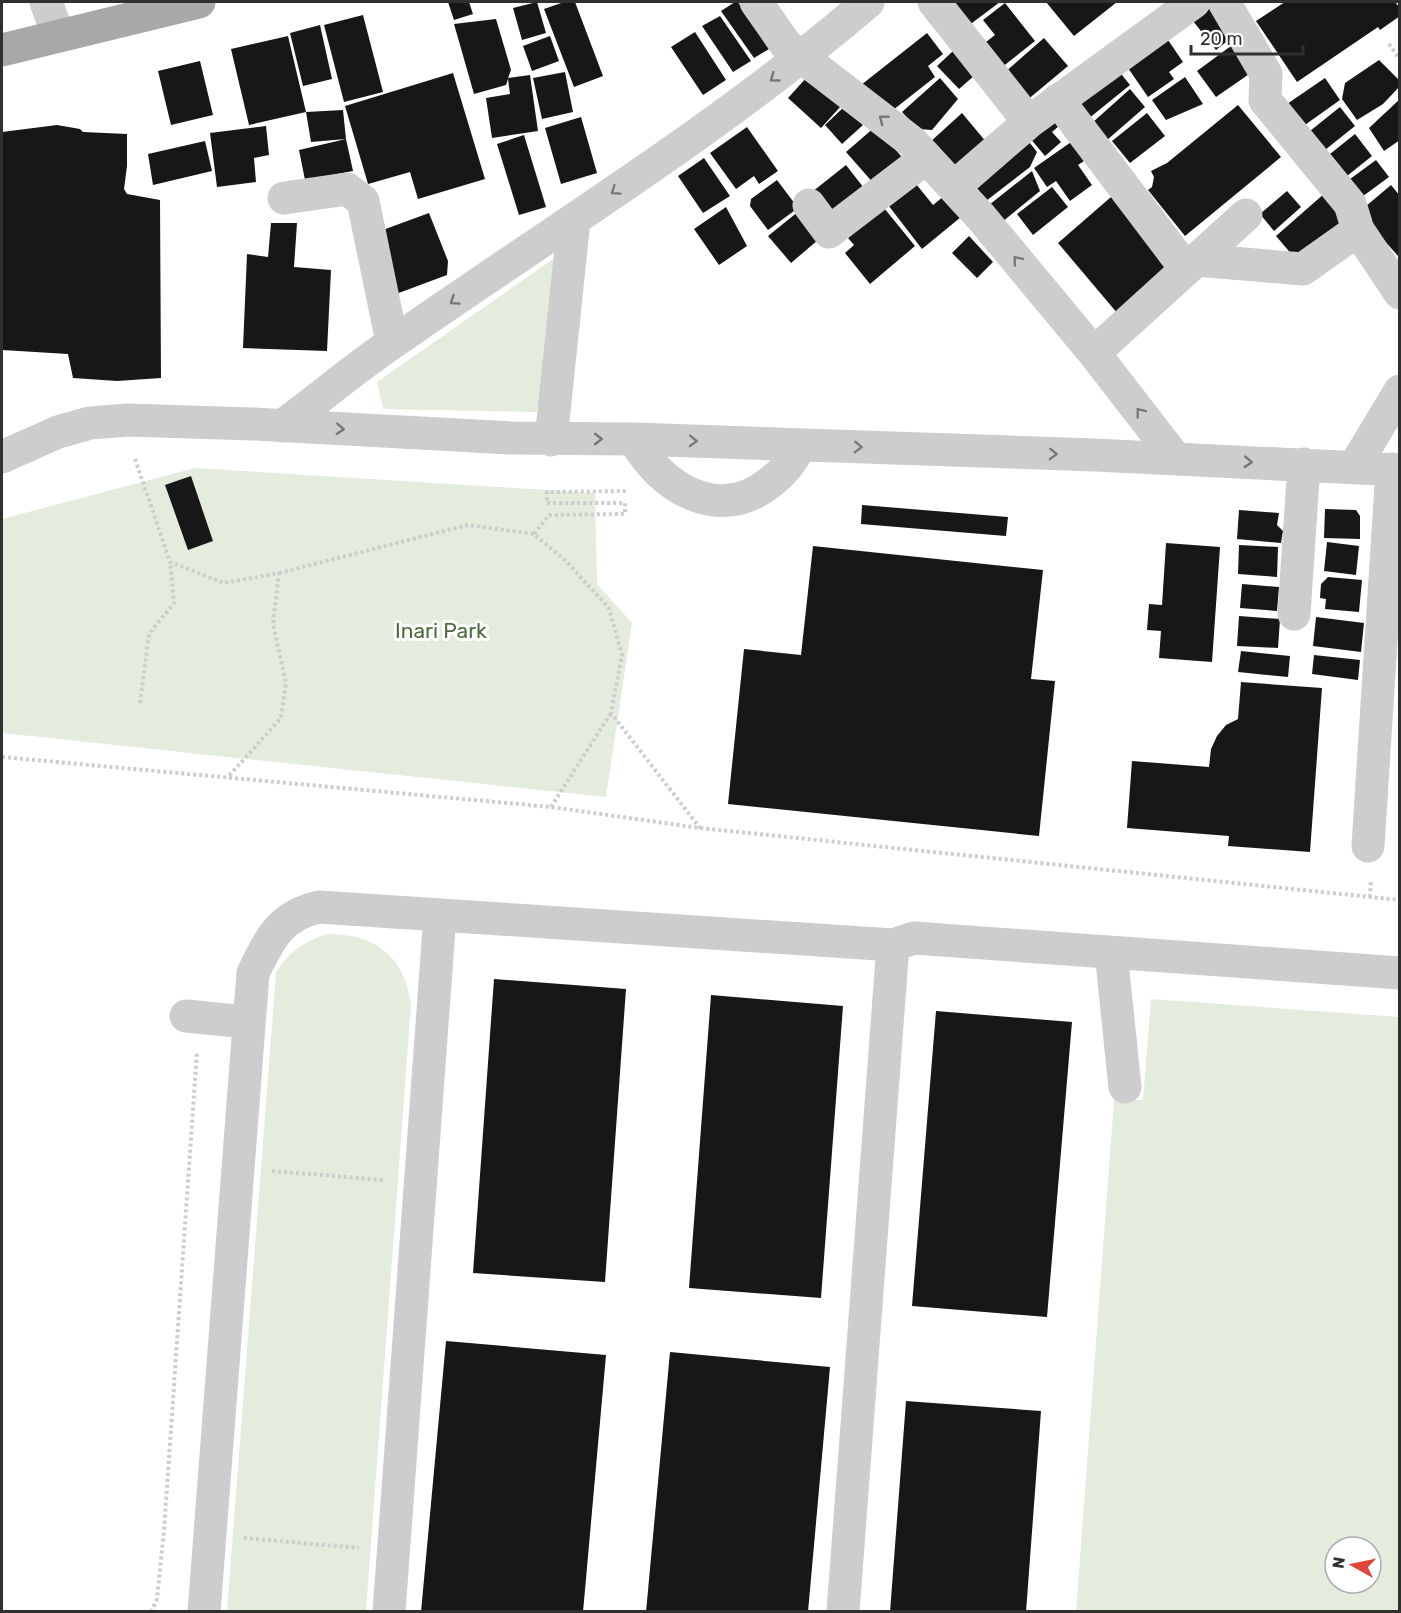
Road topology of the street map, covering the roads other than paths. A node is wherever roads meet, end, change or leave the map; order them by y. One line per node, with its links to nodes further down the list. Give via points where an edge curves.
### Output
1 (46, 2): 8 (street)
2 (199, 2): 8 (main road)
3 (756, 2): 10 (street, via 786,45)
4 (868, 2): 10 (street)
5 (934, 2): 12 (street)
6 (1194, 2): 11 (street)
7 (1224, 2): 19 (street, via 1266,74 1265,100 1350,204)
8 (58, 35): 9 (main road)
9 (2, 50)
10 (804, 56): 13 (street, one-way to 10, via 912,142); 18 (street, one-way to 18)
11 (1058, 100): 12 (street); 20 (street)
12 (1029, 122): 14 (street)
13 (926, 158): 14 (street); 16 (street, via 829,232)
14 (954, 187): 23 (street, one-way to 14)
15 (284, 198): 22 (street, via 347,189 363,201)
16 (809, 205)
17 (1246, 215): 20 (street)
18 (574, 220): 22 (street, one-way to 22); 27 (street)
19 (1358, 230): 20 (street, via 1304,269); 21 (street)
20 (1191, 264): 23 (street)
21 (1400, 292)
22 (393, 342): 25 (street)
23 (1094, 353): 30 (street, one-way to 23)
24 (1400, 391): 32 (street)
25 (282, 426): 27 (street, one-way to 27); 29 (street, via 128,420 90,423 58,432)
26 (634, 439): 27 (street, one-way to 26); 28 (street, one-way to 28); 28 (street, via 656,471 672,485 690,494 724,501 742,499 778,476)
27 (551, 440)
28 (800, 445): 30 (street, one-way to 30)
29 (2, 457)
30 (1176, 459): 31 (street, one-way to 31)
31 (1304, 464): 32 (street); 34 (street)
32 (1354, 467): 33 (street)
33 (1396, 469): 35 (street)
34 (1294, 614)
35 (1368, 846)
36 (440, 915): 37 (street); 41 (street, via 319,907 302,911 282,923 266,947 253,974); 44 (street)
37 (893, 945): 38 (street, via 914,938); 45 (street)
38 (1111, 952): 39 (street); 42 (street)
39 (1400, 973)
40 (193, 1017): 41 (street)
41 (248, 1023): 43 (street)
42 (1125, 1087)
43 (204, 1611)
44 (388, 1611)
45 (843, 1611)

